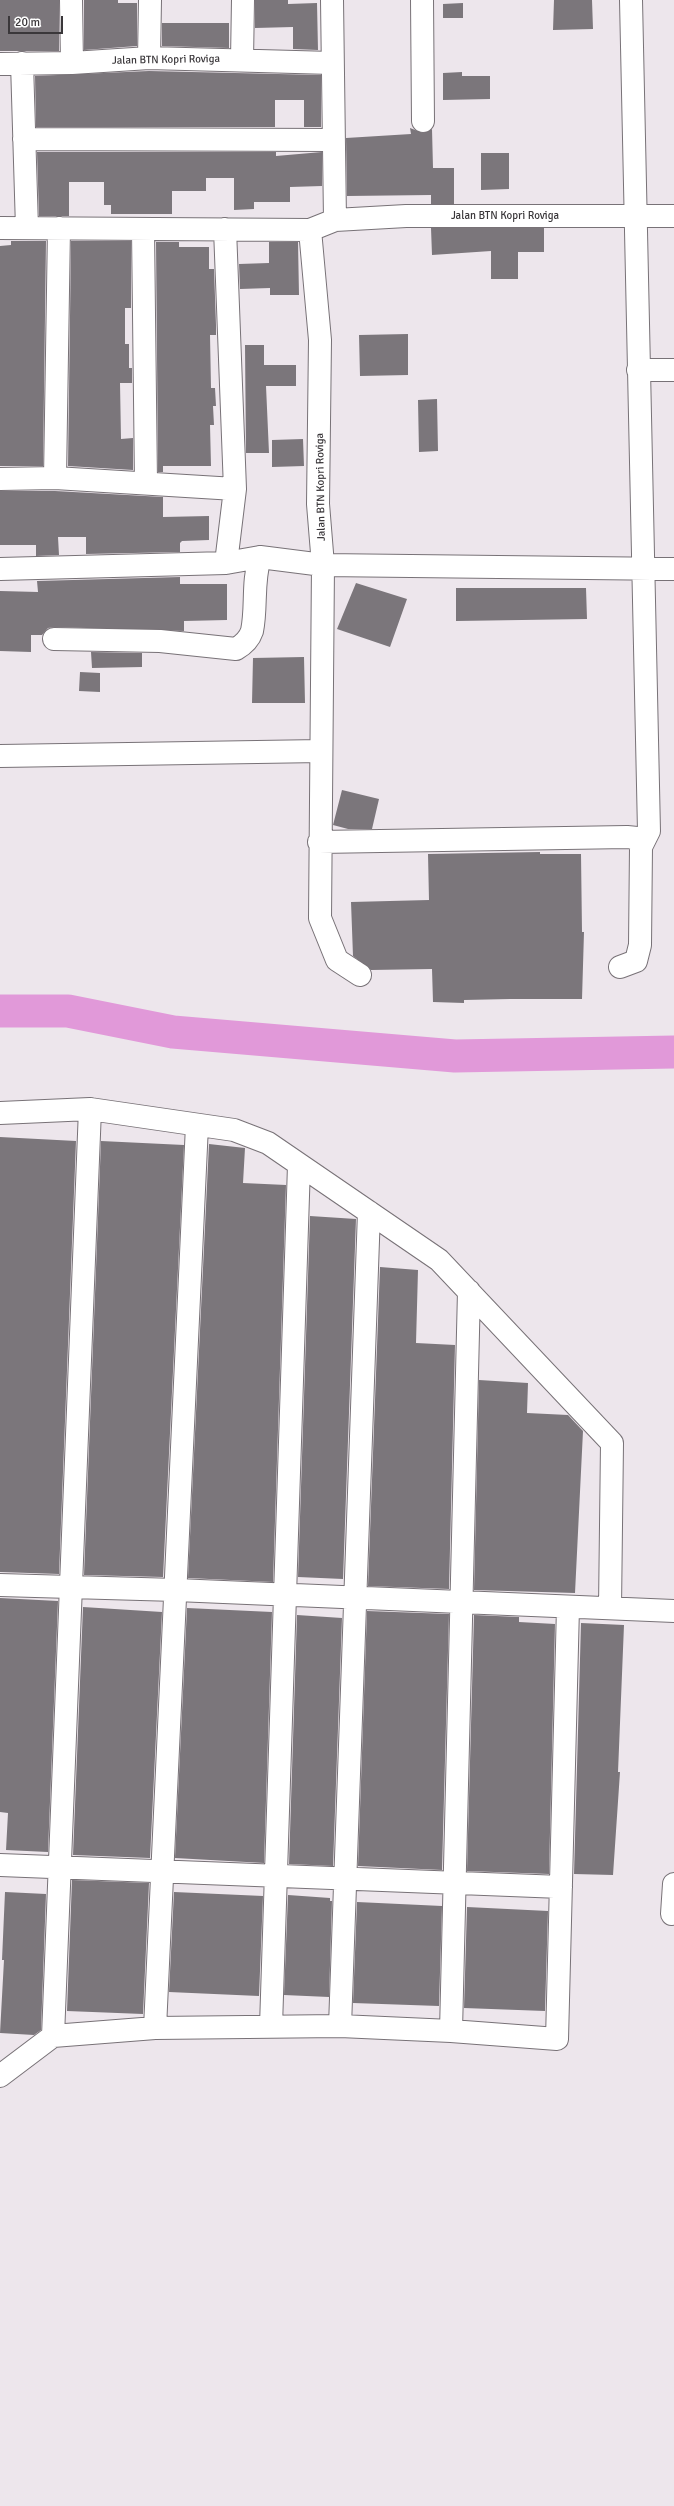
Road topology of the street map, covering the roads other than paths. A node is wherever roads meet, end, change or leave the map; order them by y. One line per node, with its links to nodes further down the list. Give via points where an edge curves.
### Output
1 (71, 0): 9 (street)
2 (150, 0): 7 (street)
3 (243, 0): 8 (street)
4 (332, 0): 10 (street)
5 (422, 0): 13 (street)
6 (631, 0): 16 (street)
7 (149, 58): 8 (street, Jalan BTN Kopri Roviga); 9 (street, Jalan BTN Kopri Roviga)
8 (242, 60): 10 (street, Jalan BTN Kopri Roviga)
9 (72, 63): 12 (street, Jalan BTN Kopri Roviga)
10 (332, 63): 15 (street)
11 (0, 64): 12 (street, Jalan BTN Kopri Roviga)
12 (22, 64): 14 (street)
13 (423, 121)
14 (24, 139): 15 (street); 20 (street)
15 (332, 140): 18 (street)
16 (635, 216): 17 (street, Jalan BTN Kopri Roviga); 18 (street, Jalan BTN Kopri Roviga, via 406,216); 25 (street)
17 (674, 216)
18 (335, 220): 24 (street, Jalan BTN Kopri Roviga)
19 (0, 228): 20 (street, Jalan BTN Kopri Roviga)
20 (27, 228): 21 (street, Jalan BTN Kopri Roviga)
21 (59, 228): 23 (street, Jalan BTN Kopri Roviga); 27 (street)
22 (225, 229): 23 (street, Jalan BTN Kopri Roviga); 24 (street, Jalan BTN Kopri Roviga); 30 (street)
23 (143, 230): 29 (street)
24 (310, 230): 33 (street, Jalan BTN Kopri Roviga, via 320,340 318,504)
25 (638, 370): 26 (street); 36 (street)
26 (674, 370)
27 (56, 478): 28 (street); 29 (street)
28 (0, 479)
29 (146, 483): 30 (street)
30 (235, 489): 32 (street)
31 (260, 557): 32 (street); 33 (street); 37 (street, via 254,591 252,631 236,650 160,641)
32 (226, 562): 34 (street)
33 (323, 565): 36 (street); 38 (street, Jalan BTN Kopri Roviga)
34 (0, 569)
35 (674, 569): 36 (street)
36 (643, 570): 41 (street, via 649,831)
37 (54, 640)
38 (321, 751): 39 (street); 40 (street, Jalan BTN Kopri Roviga)
39 (0, 756)
40 (319, 842): 41 (street, via 627,837 637,838); 43 (street, Jalan BTN Kopri Roviga, via 320,918 337,960)
41 (641, 847): 42 (street, via 640,945 636,961)
42 (620, 967)
43 (360, 975)
44 (90, 1109): 45 (street); 46 (street); 51 (street)
45 (0, 1113)
46 (196, 1125): 47 (street, via 234,1130 268,1143); 52 (street)
47 (299, 1164): 48 (street); 53 (street)
48 (369, 1212): 49 (street, via 439,1260); 54 (street)
49 (468, 1291): 55 (street); 57 (street, via 612,1443)
50 (0, 1585): 51 (street)
51 (71, 1587): 52 (street); 60 (street)
52 (176, 1590): 53 (street); 61 (street)
53 (285, 1594): 54 (street); 62 (street)
54 (355, 1598): 55 (street); 63 (street)
55 (462, 1602): 56 (street); 64 (street)
56 (568, 1607): 57 (street); 66 (street)
57 (610, 1608): 58 (street)
58 (674, 1611)
59 (0, 1865): 60 (street)
60 (60, 1867): 61 (street); 72 (street)
61 (162, 1873): 62 (street); 70 (street)
62 (276, 1877): 63 (street); 68 (street)
63 (345, 1879): 64 (street); 69 (street)
64 (455, 1883): 66 (street); 71 (street)
65 (674, 1884): 67 (street)
66 (561, 1887): 71 (street, via 557,2039)
67 (672, 1914)
68 (271, 2026): 69 (street); 70 (street)
69 (340, 2026): 71 (street)
70 (156, 2028): 72 (street)
71 (451, 2031)
72 (53, 2036): 73 (street)
73 (0, 2076)

